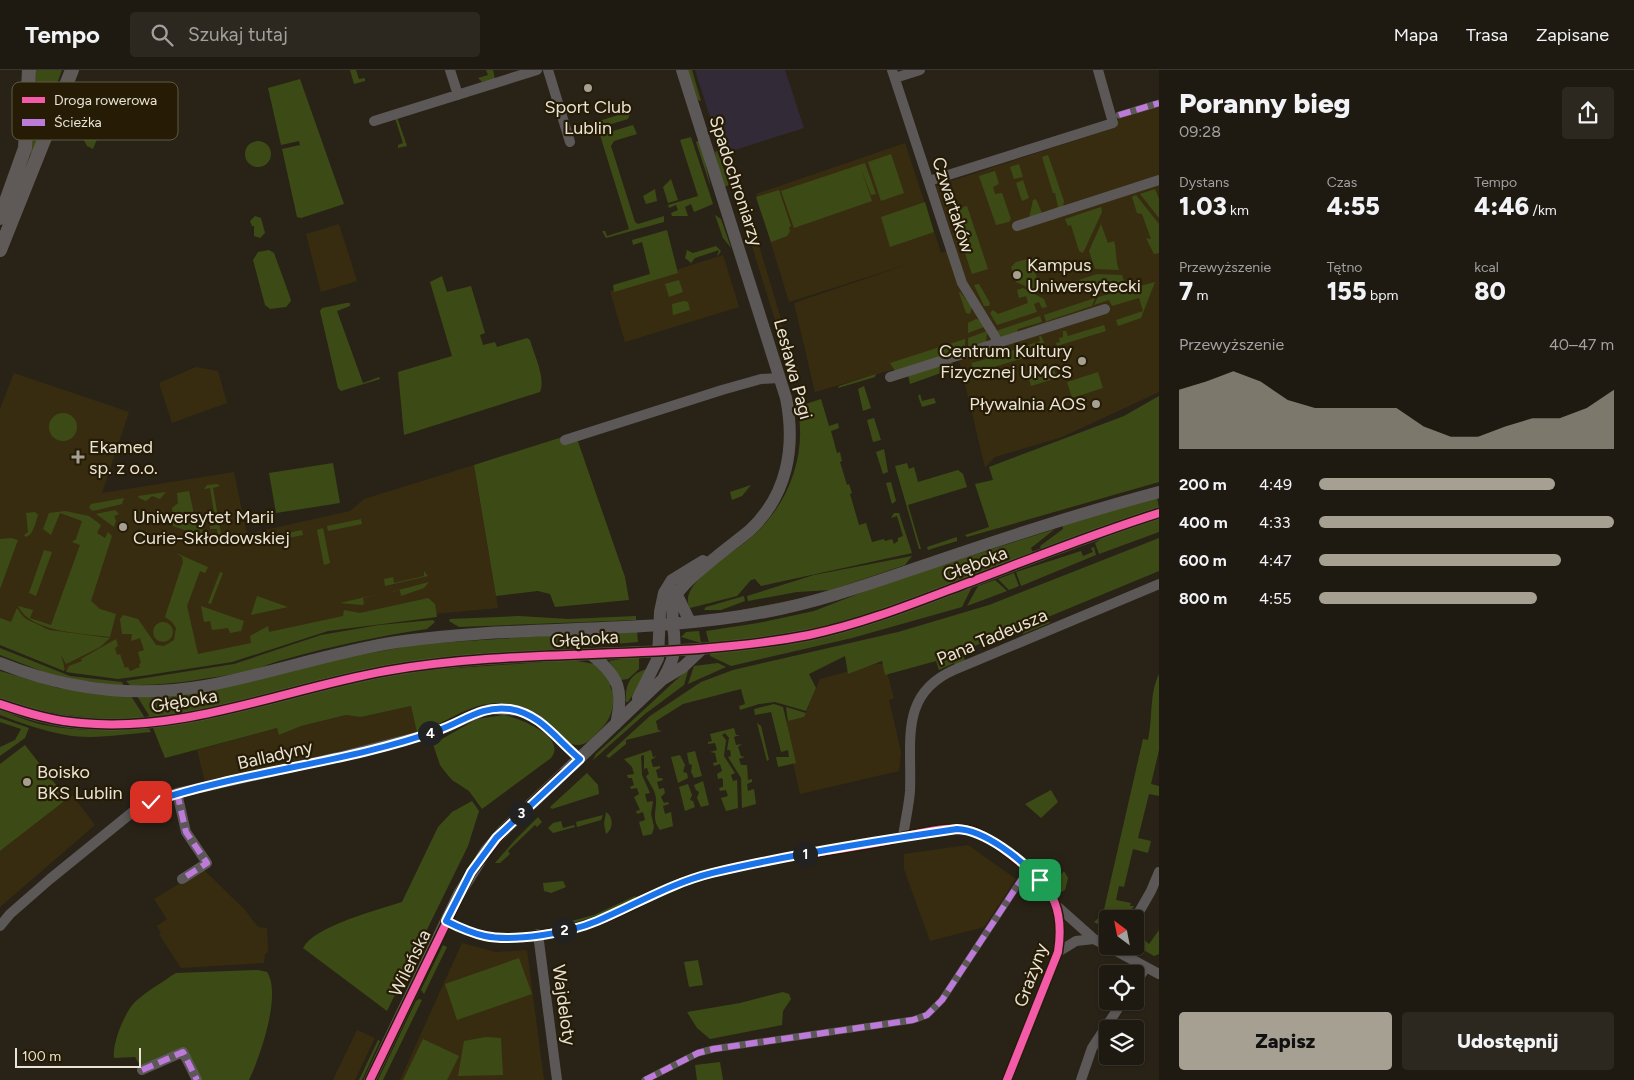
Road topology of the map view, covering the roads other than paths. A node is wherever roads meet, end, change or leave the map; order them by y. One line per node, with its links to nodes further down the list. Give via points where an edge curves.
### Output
1 (72, 70): 9 (main road)
2 (450, 70): 10 (street)
3 (537, 70): 10 (street)
4 (548, 70): 16 (street)
5 (682, 70): 22 (street, Spadochroniarzy)
6 (920, 70): 8 (street)
7 (1098, 70): 12 (street)
8 (894, 74): 18 (street, Czwartaków)
9 (67, 82)
10 (458, 95): 13 (street)
11 (1159, 103): 12 (street)
12 (1116, 119): 18 (street)
13 (374, 121)
14 (25, 140): 19 (main road)
15 (44, 140): 21 (main road)
16 (570, 142)
17 (1159, 180): 20 (street)
18 (929, 182): 24 (street, Czwartaków, via 962,283)
19 (0, 218)
20 (1017, 226)
21 (0, 250)
22 (756, 302): 26 (street, Lesława Pagi)
23 (1105, 309): 24 (street)
24 (999, 343): 25 (street)
25 (890, 377)
26 (780, 378): 27 (street, via 762,379 730,388); 30 (street, Lesława Pagi, via 790,428 787,468 766,512)
27 (565, 440)
28 (1159, 492): 33 (street, Głęboka, via 1056,520 816,601 738,617)
29 (1159, 513): 35 (street, Głęboka, via 868,619 808,635)
30 (731, 545): 32 (street, Lesława Pagi); 34 (street, Lesława Pagi, via 672,580 662,598)
31 (1159, 584): 46 (street, Pana Tadeusza, via 946,673 930,683 911,718 910,798)
32 (676, 595): 33 (street); 34 (street, Lesława Pagi)
33 (690, 622): 34 (street, Głęboka)
34 (666, 624): 36 (street, Wileńska); 37 (street, Lesława Pagi); 39 (street, Głęboka, via 429,638 344,652 212,684 169,690 88,687 43,678)
35 (702, 649): 37 (street, Głęboka); 40 (street, Wileńska)
36 (660, 650): 37 (street, Głęboka); 38 (street, Głęboka); 42 (street, Wileńska, via 651,675)
37 (674, 650): 40 (street, Wileńska)
38 (592, 655): 41 (street, Głęboka, via 466,662 386,671 215,712 150,723 109,725 71,722); 43 (street, via 612,674 619,690)
39 (0, 662)
40 (664, 679): 42 (street, Wileńska)
41 (0, 704)
42 (626, 714): 43 (street, Wileńska)
43 (616, 724): 44 (street, Wileńska)
44 (580, 759): 45 (street, Balladyny, via 538,720 520,711 488,709 423,735); 52 (street, Wileńska, via 496,838 471,872)
45 (177, 793): 49 (street, via 186,832 207,863); 53 (street, Balladyny, via 140,806 50,879)
46 (904, 837): 47 (street, Grażyny, via 957,829 972,831); 54 (street, Grażyny, via 711,873 668,888 595,922)
47 (1029, 868): 50 (street, Grażyny); 67 (street, via 942,1000 924,1016 713,1049 698,1053)
48 (1159, 872): 51 (street)
49 (182, 878)
50 (1058, 907): 55 (street, Grażyny); 57 (street, Grażyny, via 1061,930)
51 (1140, 910)
52 (446, 921): 54 (street, Grażyny, via 484,936 503,938); 65 (street, Wileńska)
53 (0, 926)
54 (538, 934): 66 (street, Wajdeloty)
55 (1094, 939): 56 (street, Grażyny); 57 (street, Grażyny, via 1071,943)
56 (1099, 941)
57 (1058, 952): 68 (street, Grażyny)
58 (1126, 955): 59 (street, Grażyny)
59 (1146, 968): 60 (street); 61 (street, Grażyny)
60 (1144, 971)
61 (1159, 974)
62 (1118, 1010): 69 (street, via 1092,1048)
63 (142, 1070): 64 (street, via 182,1052)
64 (197, 1080)
65 (370, 1080)
66 (557, 1080)
67 (645, 1080)
68 (1006, 1080)
69 (1081, 1080)

